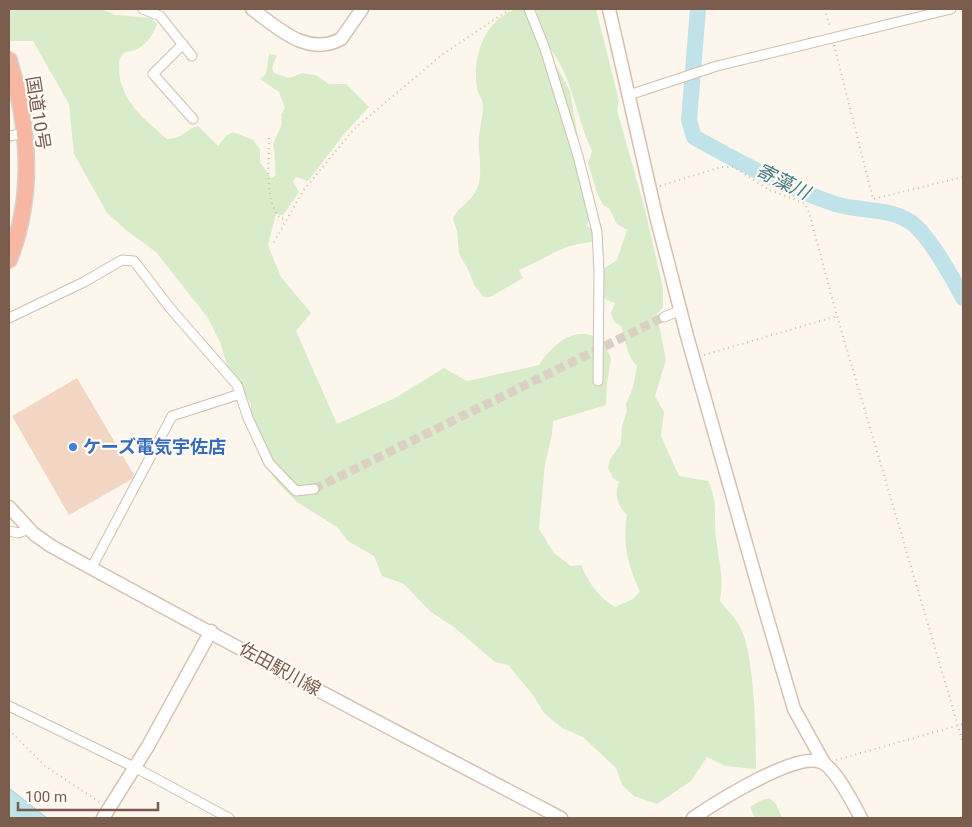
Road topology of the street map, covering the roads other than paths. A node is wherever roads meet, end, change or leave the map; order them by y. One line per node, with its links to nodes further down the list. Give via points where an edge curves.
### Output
1 (143, 9): 7 (street)
2 (252, 9): 3 (street, via 294,38 318,45 341,38)
3 (362, 9)
4 (529, 9): 19 (street, via 578,156 597,232)
5 (609, 9): 11 (street)
6 (951, 9): 11 (street, via 717,66)
7 (163, 12): 8 (street)
8 (183, 44): 9 (street); 12 (street, via 153,74)
9 (192, 56)
10 (9, 60): 13 (highway, 国道10号)
11 (629, 95): 16 (street)
12 (193, 119)
13 (26, 133): 14 (street); 15 (highway, 国道10号, via 26,189)
14 (9, 136)
15 (9, 260)
16 (681, 310): 17 (street); 28 (street, via 790,697 801,724)
17 (664, 317)
18 (9, 318): 20 (street, via 122,260 131,260 237,384)
19 (598, 381)
20 (240, 394): 21 (street, via 269,464 296,491); 25 (street, via 172,416)
21 (314, 489)
22 (9, 507): 23 (street, 佐田駅川線)
23 (29, 529): 24 (street, via 18,533); 25 (street, 佐田駅川線, via 51,546)
24 (9, 531)
25 (92, 568): 26 (street, 佐田駅川線)
26 (211, 631): 29 (street); 32 (street, 佐田駅川線)
27 (9, 706): 29 (street)
28 (824, 763): 33 (street, via 808,762 764,776); 34 (street)
29 (136, 768): 30 (street); 31 (street)
30 (104, 812)
31 (229, 818)
32 (561, 818)
33 (693, 818)
34 (861, 818)

